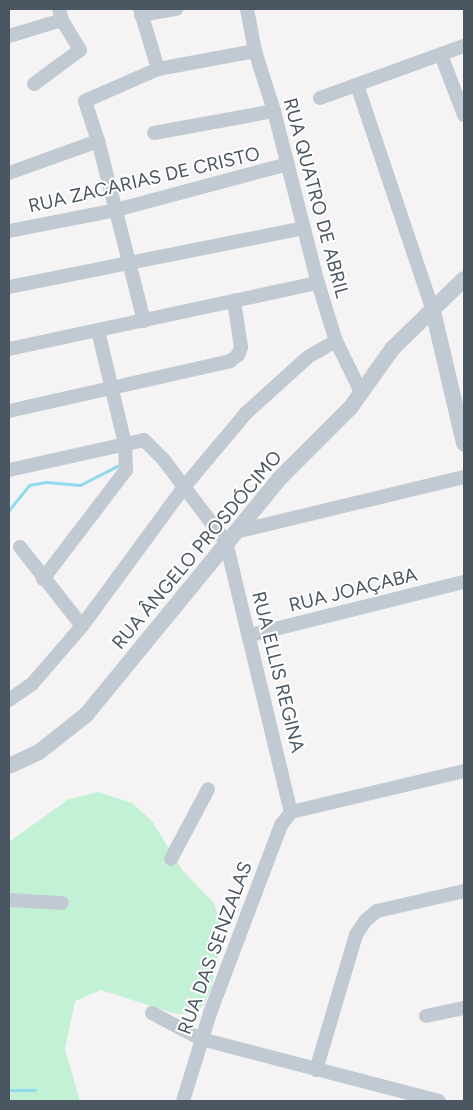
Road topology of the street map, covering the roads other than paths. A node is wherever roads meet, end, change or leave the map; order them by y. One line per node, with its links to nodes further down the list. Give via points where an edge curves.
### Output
1 (176, 9): 3 (street)
2 (247, 9): 7 (street, RUA QUATRO DE ABRIL)
3 (141, 12): 9 (street)
4 (60, 15): 5 (street); 10 (street, via 80,50)
5 (9, 36)
6 (464, 46): 8 (street)
7 (255, 51): 9 (street); 13 (street, RUA QUATRO DE ABRIL)
8 (442, 55): 11 (street); 14 (street)
9 (158, 69): 16 (street, via 85,101)
10 (34, 84)
11 (357, 85): 12 (street); 27 (street)
12 (320, 98)
13 (274, 111): 15 (street); 17 (street, RUA QUATRO DE ABRIL)
14 (464, 115)
15 (154, 133)
16 (98, 141): 18 (street); 19 (street)
17 (288, 164): 19 (street, RUA ZACARIAS DE CRISTO); 20 (street, RUA QUATRO DE ABRIL)
18 (9, 173)
19 (116, 210): 21 (street, RUA ZACARIAS DE CRISTO); 22 (street)
20 (304, 228): 22 (street); 24 (street, RUA QUATRO DE ABRIL)
21 (9, 231)
22 (129, 262): 25 (street); 28 (street)
23 (464, 278): 27 (street, RUA ÂNGELO PROSDÓCIMO)
24 (318, 283): 26 (street); 30 (street, RUA QUATRO DE ABRIL)
25 (9, 287)
26 (234, 301): 28 (street); 32 (street, via 241,347 238,355 230,361)
27 (433, 311): 33 (street, RUA ÂNGELO PROSDÓCIMO, via 392,349); 34 (street)
28 (144, 321): 29 (street)
29 (98, 331): 31 (street); 32 (street)
30 (336, 341): 33 (street, RUA QUATRO DE ABRIL); 40 (street, via 308,357 246,413)
31 (9, 349)
32 (110, 387): 35 (street); 37 (street)
33 (361, 392): 41 (street, RUA ÂNGELO PROSDÓCIMO, via 333,428 280,478)
34 (458, 393): 36 (street)
35 (9, 411)
36 (464, 443)
37 (125, 444): 38 (street); 40 (street, via 144,440); 43 (street, via 126,470)
38 (9, 470)
39 (464, 477): 41 (street)
40 (184, 487): 41 (street); 45 (street)
41 (230, 537): 46 (street, RUA ELLIS REGINA); 48 (street, RUA ÂNGELO PROSDÓCIMO, via 86,715 39,752)
42 (20, 547): 43 (street)
43 (43, 579): 45 (street)
44 (464, 582): 46 (street, RUA JOAÇABA)
45 (82, 626): 47 (street, via 32,684)
46 (251, 635): 51 (street, RUA ELLIS REGINA)
47 (9, 700)
48 (9, 766)
49 (464, 771): 51 (street)
50 (208, 789): 52 (street)
51 (291, 812): 59 (street, RUA DAS SENZALAS, via 281,825)
52 (171, 860)
53 (464, 890): 60 (street, via 377,911 365,921 356,935)
54 (9, 900): 55 (street)
55 (62, 903)
56 (464, 1008): 58 (street)
57 (152, 1014): 59 (street)
58 (426, 1016)
59 (201, 1039): 60 (street); 61 (street, RUA DAS SENZALAS)
60 (316, 1070): 62 (street)
61 (183, 1101)
62 (439, 1101)

